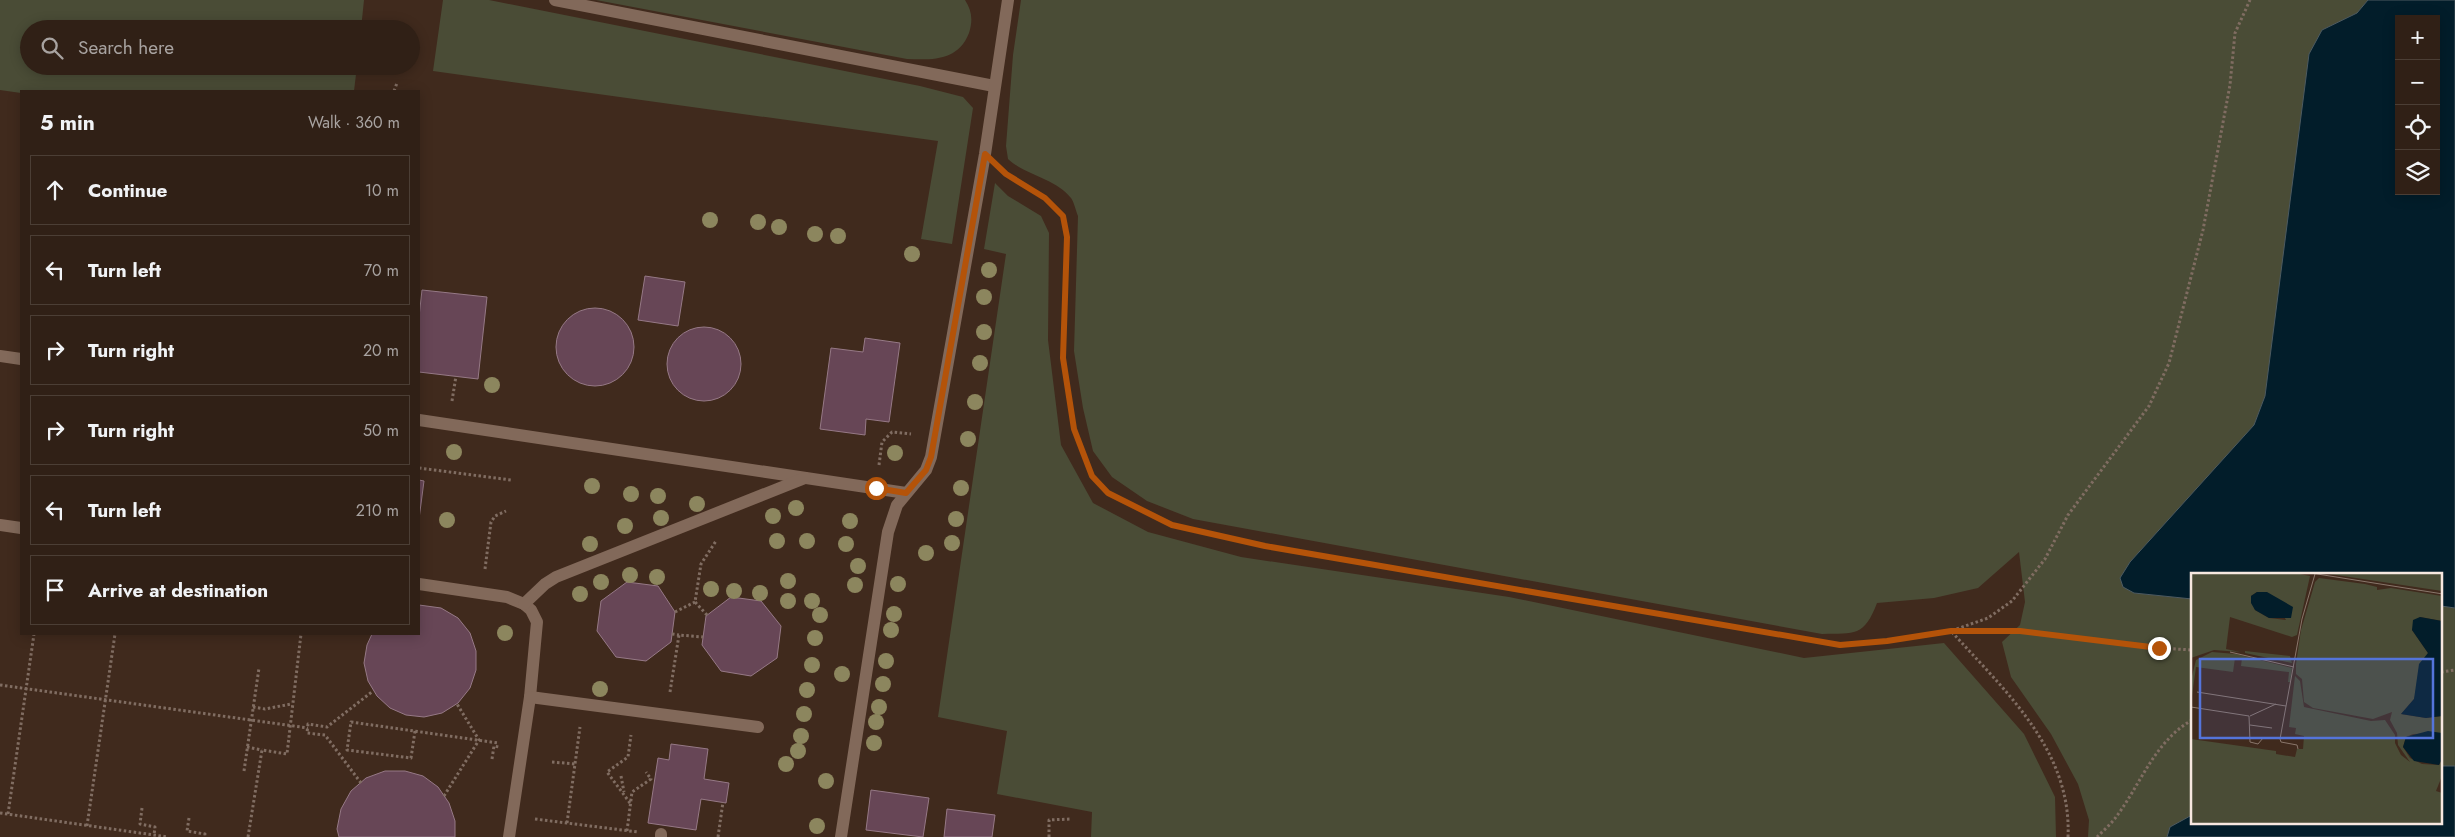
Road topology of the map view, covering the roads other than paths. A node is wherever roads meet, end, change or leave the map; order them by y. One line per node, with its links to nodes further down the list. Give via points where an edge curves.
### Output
1 (556, 0): 3 (lane)
2 (1008, 0): 3 (lane)
3 (994, 86): 8 (lane, via 985,154 931,457 926,470)
4 (0, 356): 5 (lane)
5 (20, 359)
6 (420, 420): 7 (lane)
7 (807, 477): 8 (lane); 12 (lane, via 556,577)
8 (906, 493): 16 (lane, via 891,518 888,532)
9 (0, 525): 10 (lane)
10 (20, 528)
11 (420, 584): 12 (lane, via 493,594)
12 (524, 604): 13 (lane, via 535,615 538,629)
13 (530, 697): 14 (lane); 15 (lane)
14 (758, 727)
15 (509, 837)
16 (841, 837)

